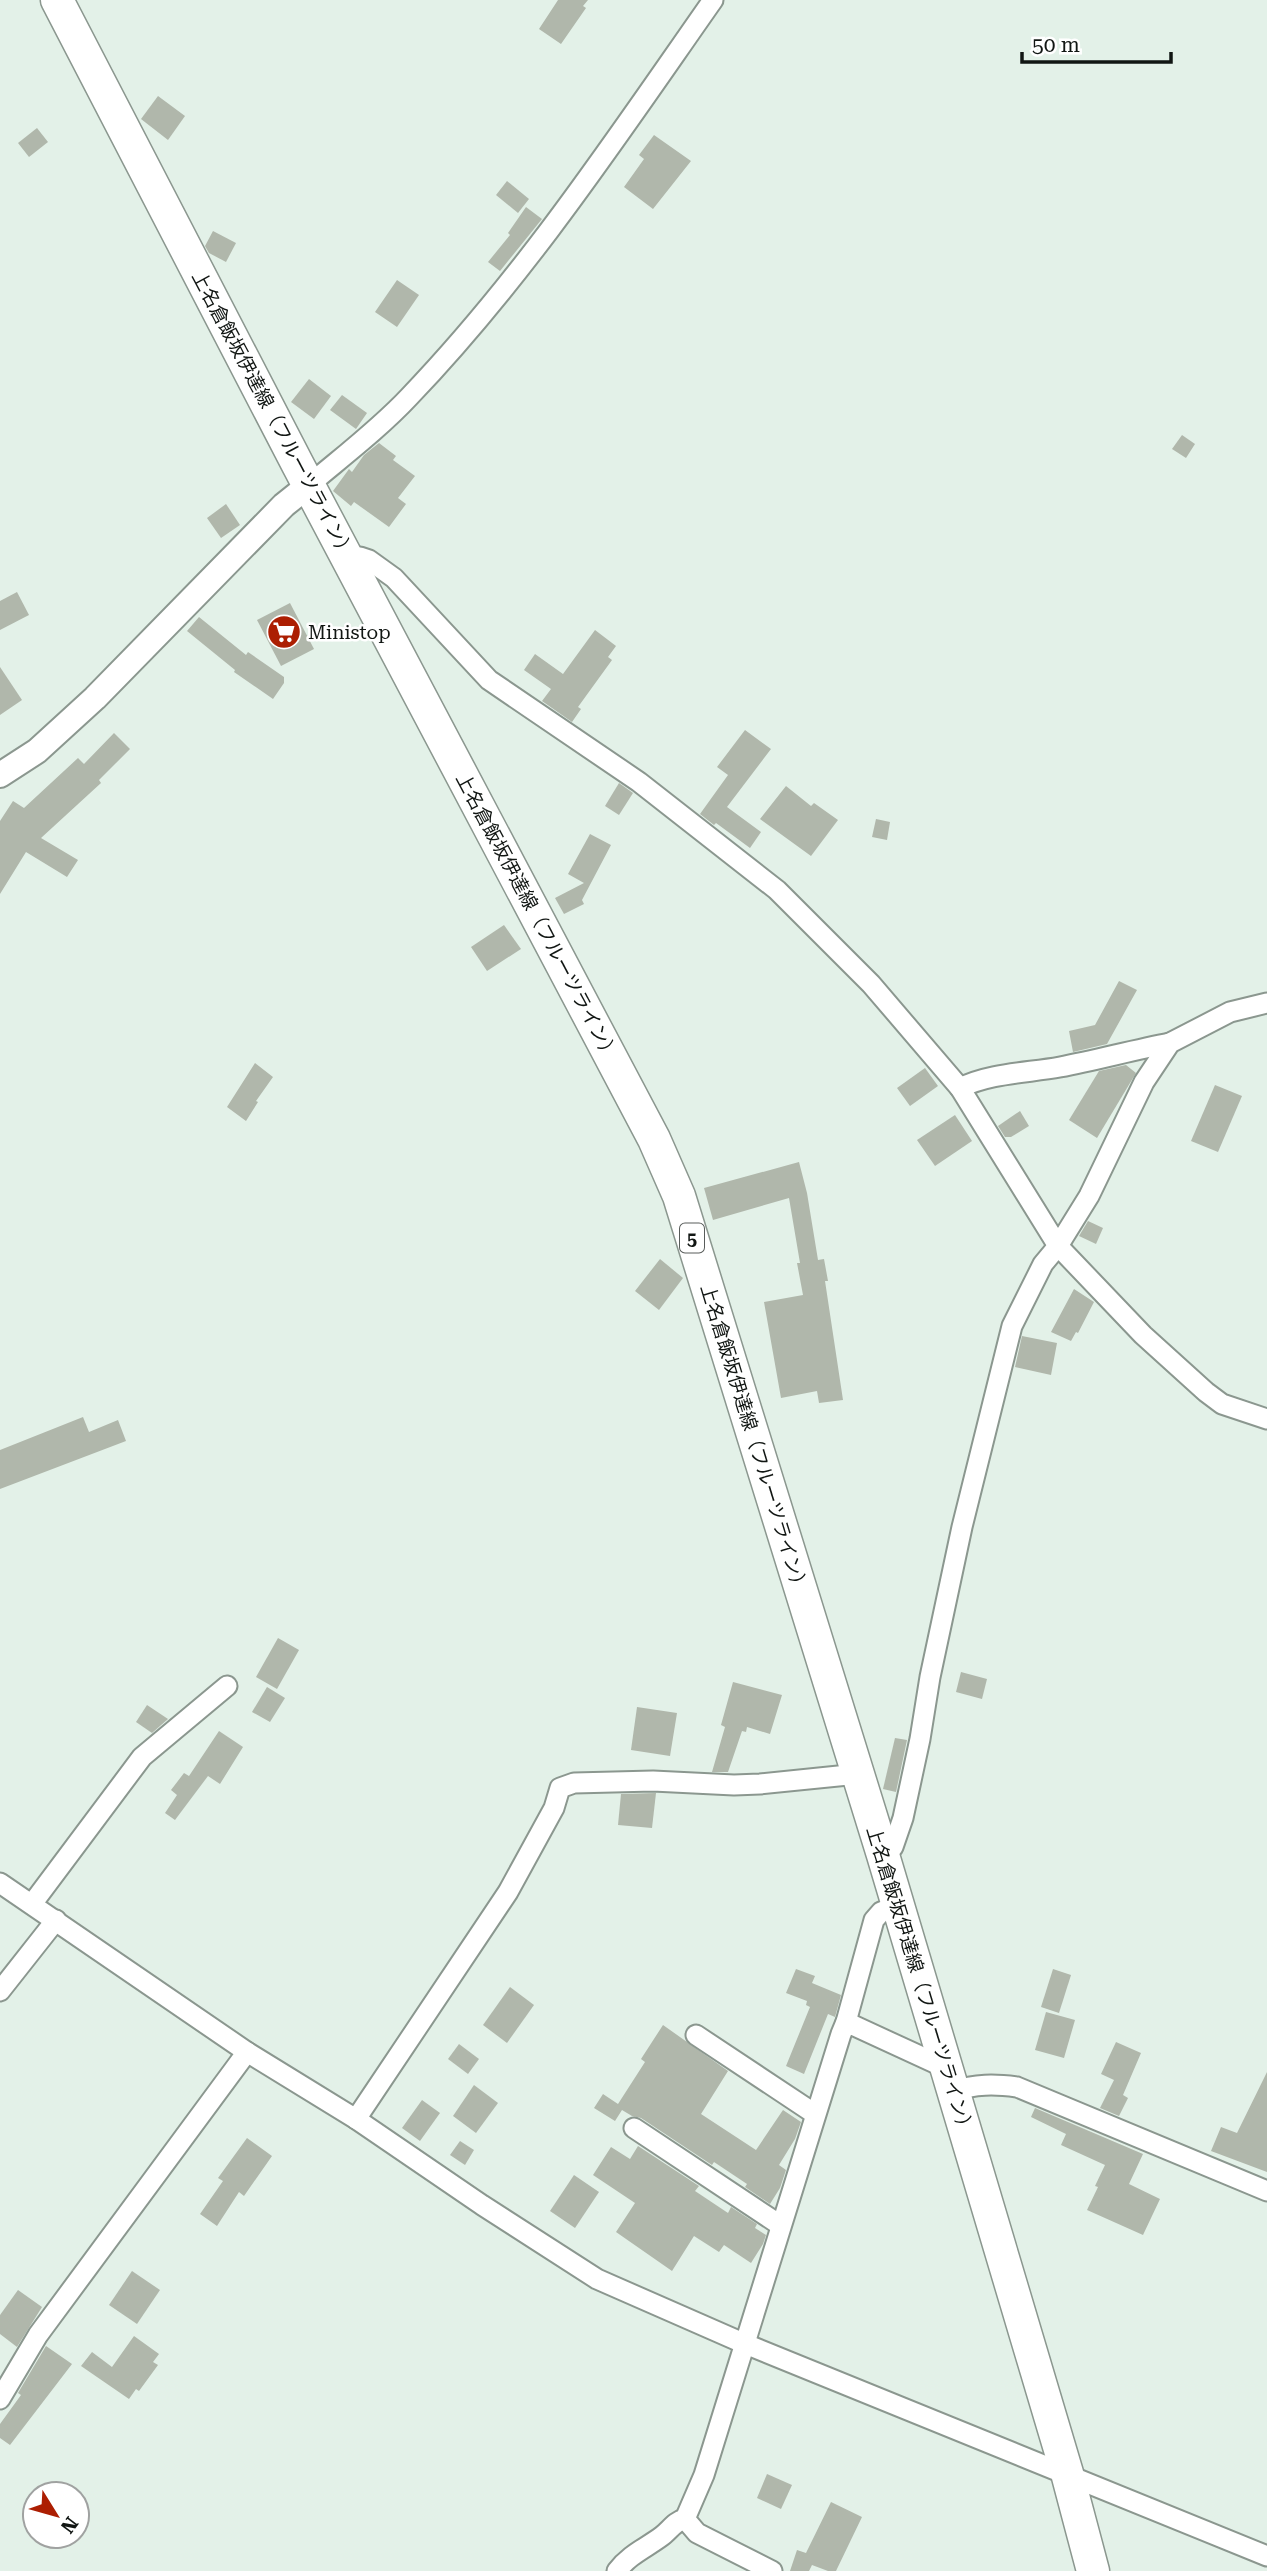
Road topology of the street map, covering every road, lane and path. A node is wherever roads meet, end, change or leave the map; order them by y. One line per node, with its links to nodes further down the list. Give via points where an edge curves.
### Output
1 (57, 0): 3 (main road, 上名倉飯坂伊達線（フルーツライン） / 5)
2 (709, 2): 3 (street, via 543,241 470,330 407,400)
3 (309, 485): 4 (main road, 上名倉飯坂伊達線（フルーツライン） / 5); 5 (street, via 95,698 37,751)
4 (348, 559): 8 (street, via 369,560 394,578 489,680 629,774 777,890 870,984); 12 (main road, 上名倉飯坂伊達線（フルーツライン） / 5, via 654,1139 679,1196)
5 (0, 775)
6 (1267, 1003): 7 (street, via 1230,1012)
7 (1170, 1043): 8 (street, via 994,1077); 9 (street)
8 (960, 1088): 9 (street)
9 (1058, 1246): 10 (street, via 1143,1335 1206,1392 1222,1404); 13 (street, via 1043,1264 1012,1326 962,1527 903,1818 893,1847)
10 (1267, 1419)
11 (227, 1686): 15 (street, via 142,1757)
12 (858, 1774): 13 (main road, 上名倉飯坂伊達線（フルーツライン） / 5); 24 (street, via 760,1784 653,1781 560,1787 554,1808 508,1892)
13 (883, 1855): 16 (main road, 上名倉飯坂伊達線（フルーツライン） / 5)
14 (0, 1883): 15 (street)
15 (32, 1904): 17 (street)
16 (898, 1905): 19 (street, via 874,1920); 22 (main road, 上名倉飯坂伊達線（フルーツライン） / 5)
17 (56, 1920): 18 (street); 21 (street)
18 (0, 1991)
19 (846, 2022): 22 (street); 23 (street)
20 (696, 2035): 23 (street)
21 (247, 2052): 24 (street); 29 (street, via 38,2335)
22 (950, 2080): 26 (street, via 1017,2087); 30 (main road, 上名倉飯坂伊達線（フルーツライン） / 5)
23 (815, 2114): 27 (street)
24 (356, 2119): 28 (street, via 597,2279)
25 (634, 2128): 27 (street)
26 (1267, 2191)
27 (780, 2225): 28 (street)
28 (743, 2343): 30 (street); 31 (street, via 704,2475)
29 (0, 2399)
30 (1067, 2473): 32 (street); 35 (main road, 上名倉飯坂伊達線（フルーツライン） / 5)
31 (685, 2519): 33 (street, via 634,2552); 34 (street, via 697,2533)
32 (1267, 2556)
33 (617, 2571)
34 (772, 2571)
35 (1093, 2571)

